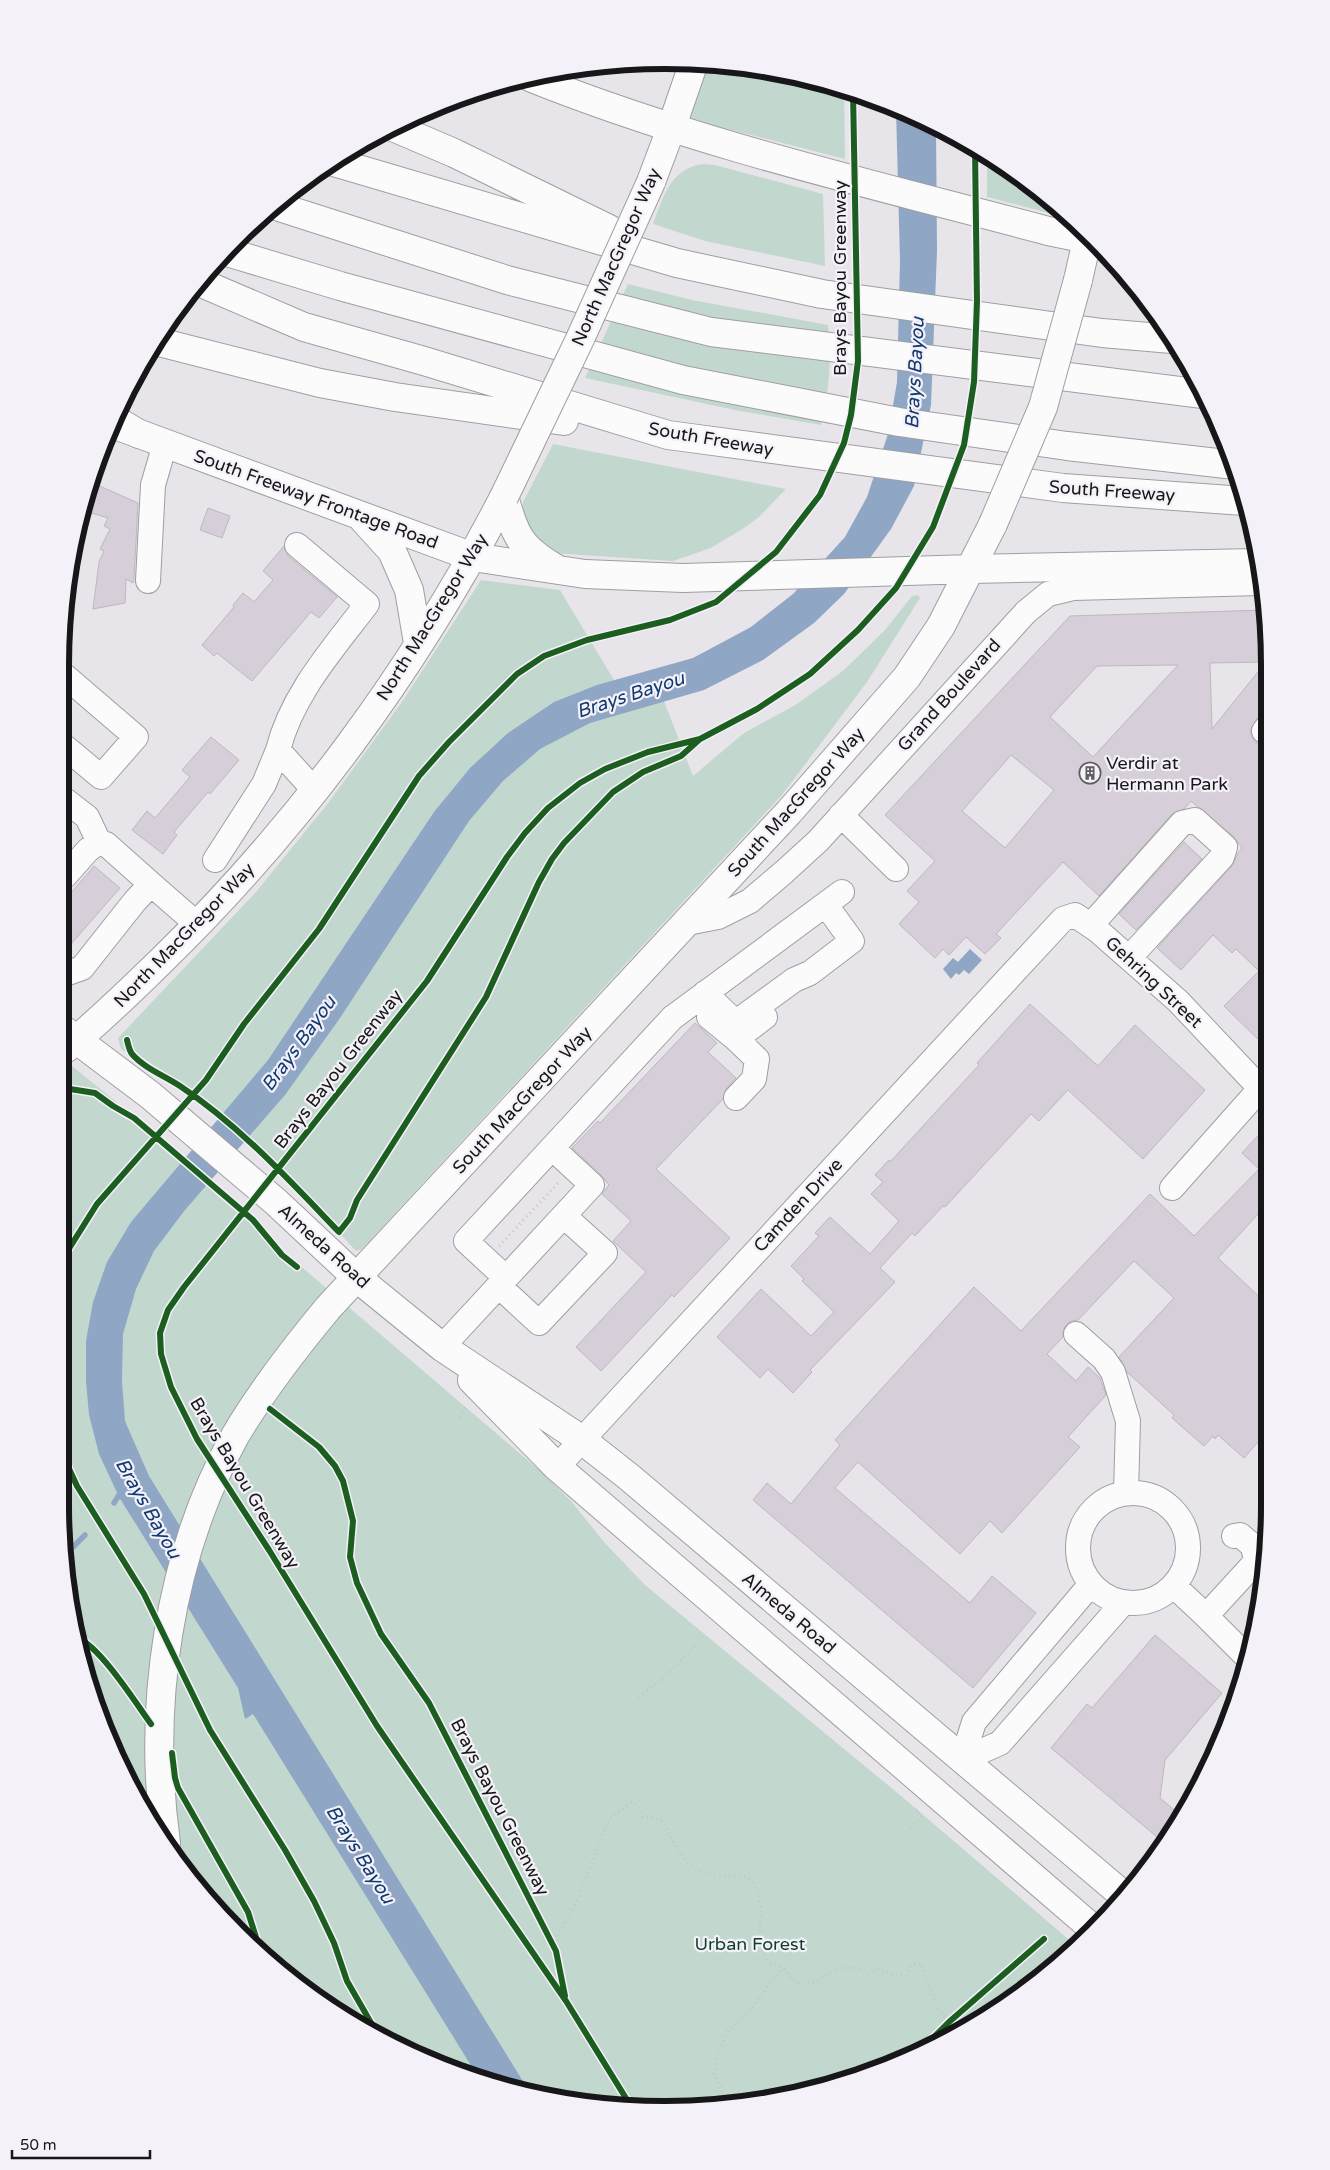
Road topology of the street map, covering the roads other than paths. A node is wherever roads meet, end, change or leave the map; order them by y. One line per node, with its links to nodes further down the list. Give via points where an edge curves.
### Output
1 (691, 70): 3 (main road, North MacGregor Way)
2 (542, 82): 3 (main road, via 590,101)
3 (672, 126): 7 (main road, via 788,162 1048,231); 21 (main road, North MacGregor Way, bridge, via 651,182 580,339)
4 (401, 130): 10 (main road, via 454,153)
5 (342, 164): 10 (main road)
6 (282, 209): 14 (main road, via 508,280 711,332)
7 (1080, 236)
8 (1088, 244): 27 (main road, South MacGregor Way, bridge, via 1043,407)
9 (233, 254): 20 (main road, via 684,380 899,422 1067,446)
10 (677, 263): 12 (main road, via 822,294 1102,333)
11 (206, 285): 18 (main road, South Freeway, via 304,327)
12 (1164, 338)
13 (163, 343): 18 (main road, via 329,385)
14 (1196, 393)
15 (120, 423): 17 (main road)
16 (119, 426): 17 (main road, South Freeway Frontage Road)
17 (139, 434): 19 (main road, South Freeway Frontage Road)
18 (668, 435): 22 (main road, South Freeway, via 1063,488)
19 (166, 444): 23 (main road, South Freeway Frontage Road); 29 (street, via 152,485)
20 (1226, 463)
21 (504, 497): 25 (main road, North MacGregor Way); 28 (main road, via 518,538 533,555)
22 (1238, 501)
23 (358, 514): 25 (main road, South Freeway Frontage Road); 31 (main road, via 392,551 409,590)
24 (297, 545): 34 (street, via 367,604 305,689 292,711)
25 (473, 557): 28 (main road, South Freeway Frontage Road); 31 (main road, North MacGregor Way)
26 (1252, 562): 27 (main road, South Freeway Frontage Road)
27 (971, 569): 28 (main road, South Freeway Frontage Road, via 683,578); 43 (main road, South MacGregor Way, via 941,626 907,676)
28 (572, 572)
29 (148, 581)
30 (1255, 583): 37 (street, Grand Boulevard, via 1073,588 1048,594 981,659)
31 (418, 643): 35 (main road, North MacGregor Way, via 366,723)
32 (69, 679): 33 (street, via 136,737 101,777)
33 (69, 750)
34 (278, 750): 35 (street); 39 (street, via 264,784)
35 (315, 791): 44 (main road, North MacGregor Way)
36 (69, 803): 38 (street, via 87,817)
37 (841, 815): 40 (street); 43 (street, Grand Boulevard, via 818,841 750,901 718,917)
38 (99, 842): 41 (street); 42 (street, via 106,844)
39 (215, 860)
40 (896, 869)
41 (69, 871)
42 (151, 884): 44 (street); 48 (street, via 82,968)
43 (687, 923): 59 (main road, South MacGregor Way)
44 (198, 925): 51 (main road, North MacGregor Way, via 102,1018)
45 (1091, 925): 46 (street, Gehring Street, via 1075,915 1063,919); 47 (street, Gehring Street); 47 (street, via 1182,823 1195,820 1225,847 1222,857)
46 (1040, 944): 63 (street, Camden Drive)
47 (1128, 958): 53 (street, Gehring Street)
48 (69, 973)
49 (810, 974): 50 (street, via 794,980 739,1020); 50 (street, via 852,941 834,899); 52 (street, via 802,989)
50 (698, 998): 52 (street); 56 (street, via 672,1018)
51 (69, 1040): 59 (main road, Almeda Road, via 150,1095 276,1202)
52 (736, 1040): 55 (street, via 757,1059 754,1079)
53 (1261, 1081)
54 (1261, 1087): 57 (street)
55 (736, 1098)
56 (552, 1148): 58 (street, via 592,1185); 60 (street, via 466,1240)
57 (1172, 1188)
58 (564, 1216): 60 (street); 60 (street, via 604,1253 539,1323)
59 (356, 1277): 62 (main road, Almeda Road); 76 (main road, South MacGregor Way, via 275,1374 243,1423 223,1460 196,1526 169,1633 161,1711 160,1782)
60 (502, 1282): 62 (street)
61 (1076, 1334): 65 (street, via 1104,1359 1113,1372 1128,1421)
62 (442, 1347): 63 (main road, Almeda Road); 64 (main road, Almeda Road)
63 (582, 1440): 64 (street, Camden Drive); 74 (main road, Almeda Road)
64 (557, 1467): 75 (main road, Almeda Road)
65 (1126, 1493): 69 (street, via 1101,1503 1088,1516 1080,1532 1078,1551 1082,1568); 70 (street, via 1150,1495 1165,1502 1185,1528 1189,1545 1187,1560)
66 (1229, 1530): 67 (street, via 1240,1535)
67 (1259, 1554)
68 (1259, 1558): 72 (street)
69 (1091, 1584): 71 (street, via 1106,1596); 74 (street, via 974,1722)
70 (1174, 1586): 71 (street, via 1159,1597 1142,1603); 72 (street)
71 (1123, 1602): 74 (street, via 1000,1744)
72 (1206, 1616): 73 (street)
73 (1243, 1653)
74 (962, 1760): 75 (main road); 77 (main road, Almeda Road)
75 (934, 1792): 78 (main road, Almeda Road)
76 (165, 1829)
77 (1119, 1891)
78 (1089, 1925)

